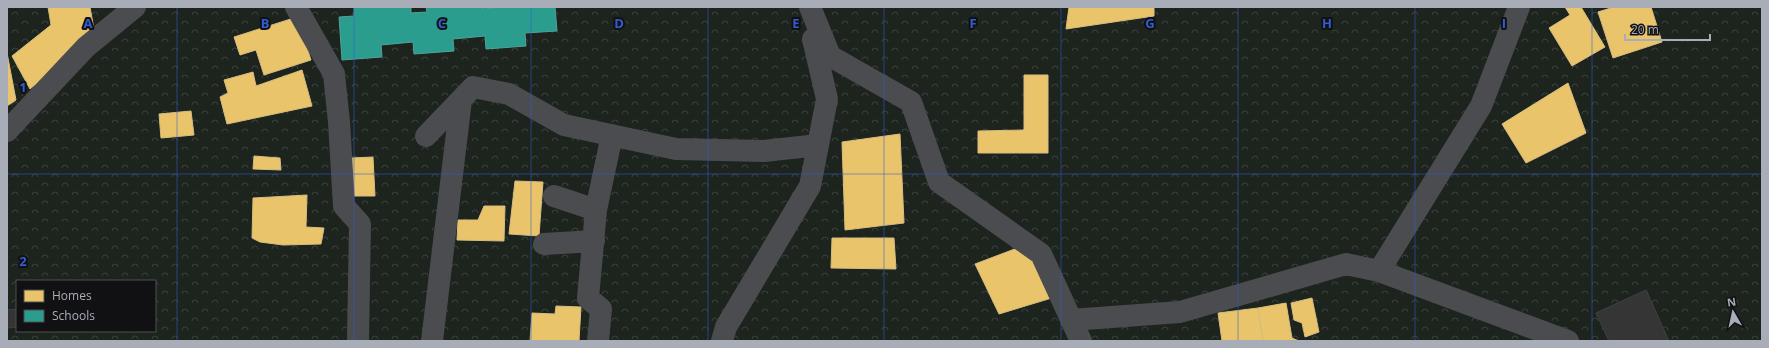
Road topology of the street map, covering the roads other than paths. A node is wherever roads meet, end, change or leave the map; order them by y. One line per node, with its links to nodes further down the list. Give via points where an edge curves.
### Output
1 (136, 7): 7 (street, via 86,48)
2 (296, 7): 17 (street, via 334,74 344,206 360,224)
3 (805, 7): 10 (street, via 827,99)
4 (810, 7): 16 (street, via 830,56 911,102 939,182 1041,254)
5 (1519, 7): 15 (street, via 1481,106)
6 (461, 100): 8 (street, via 473,87 509,94 564,125); 9 (street); 18 (street)
7 (7, 131)
8 (612, 135): 10 (street, via 676,149 764,151); 12 (street)
9 (426, 136)
10 (818, 146): 20 (street, via 810,186 726,327)
11 (554, 196): 12 (street)
12 (596, 210): 13 (street)
13 (594, 241): 14 (street); 19 (street, via 588,298 601,309)
14 (544, 244)
15 (1379, 271): 16 (street, via 1346,264 1180,312); 22 (street)
16 (1071, 320): 21 (street)
17 (358, 341)
18 (432, 341)
19 (598, 341)
20 (722, 341)
21 (1081, 341)
22 (1568, 341)

